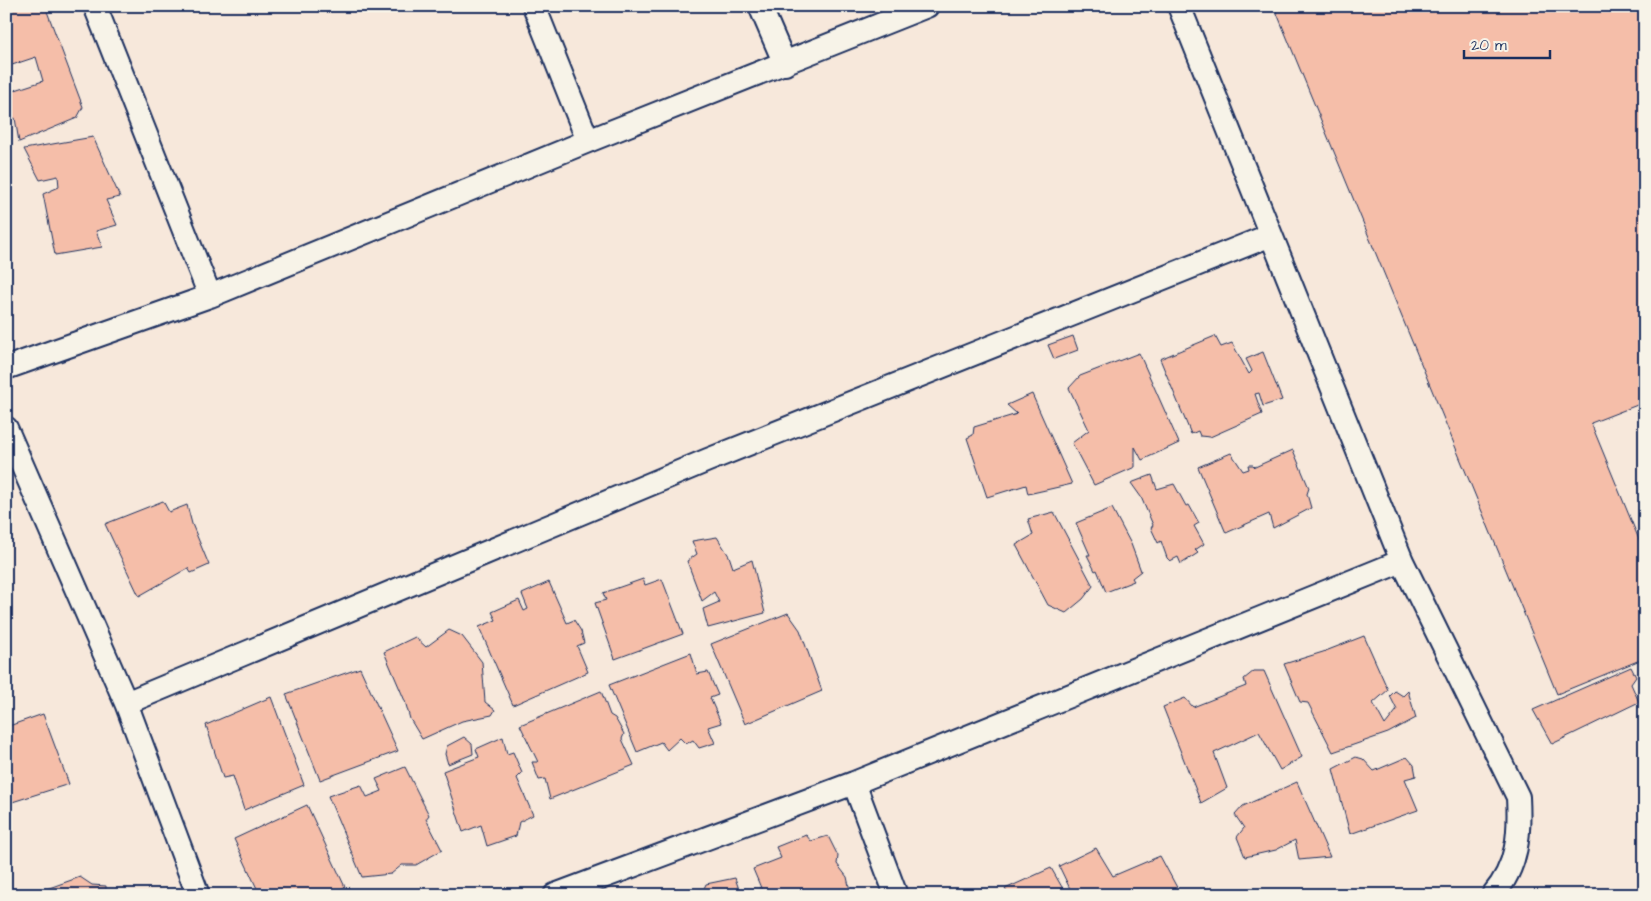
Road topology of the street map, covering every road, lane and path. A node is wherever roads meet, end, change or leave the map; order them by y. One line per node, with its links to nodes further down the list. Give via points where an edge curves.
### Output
1 (95, 6): 9 (street)
2 (534, 6): 7 (street)
3 (760, 6): 6 (street)
4 (927, 6): 6 (street)
5 (1179, 6): 8 (street)
6 (785, 64): 7 (street)
7 (588, 141): 9 (street)
8 (1271, 235): 12 (street); 13 (street, via 708,460)
9 (210, 296): 10 (street)
10 (6, 368)
11 (6, 428): 13 (street)
12 (1402, 561): 14 (street); 18 (street, via 1518,798 1520,831 1515,857 1505,881)
13 (126, 703): 15 (street)
14 (854, 783): 16 (street); 17 (street)
15 (198, 895)
16 (555, 895)
17 (896, 895)
18 (1494, 895)

